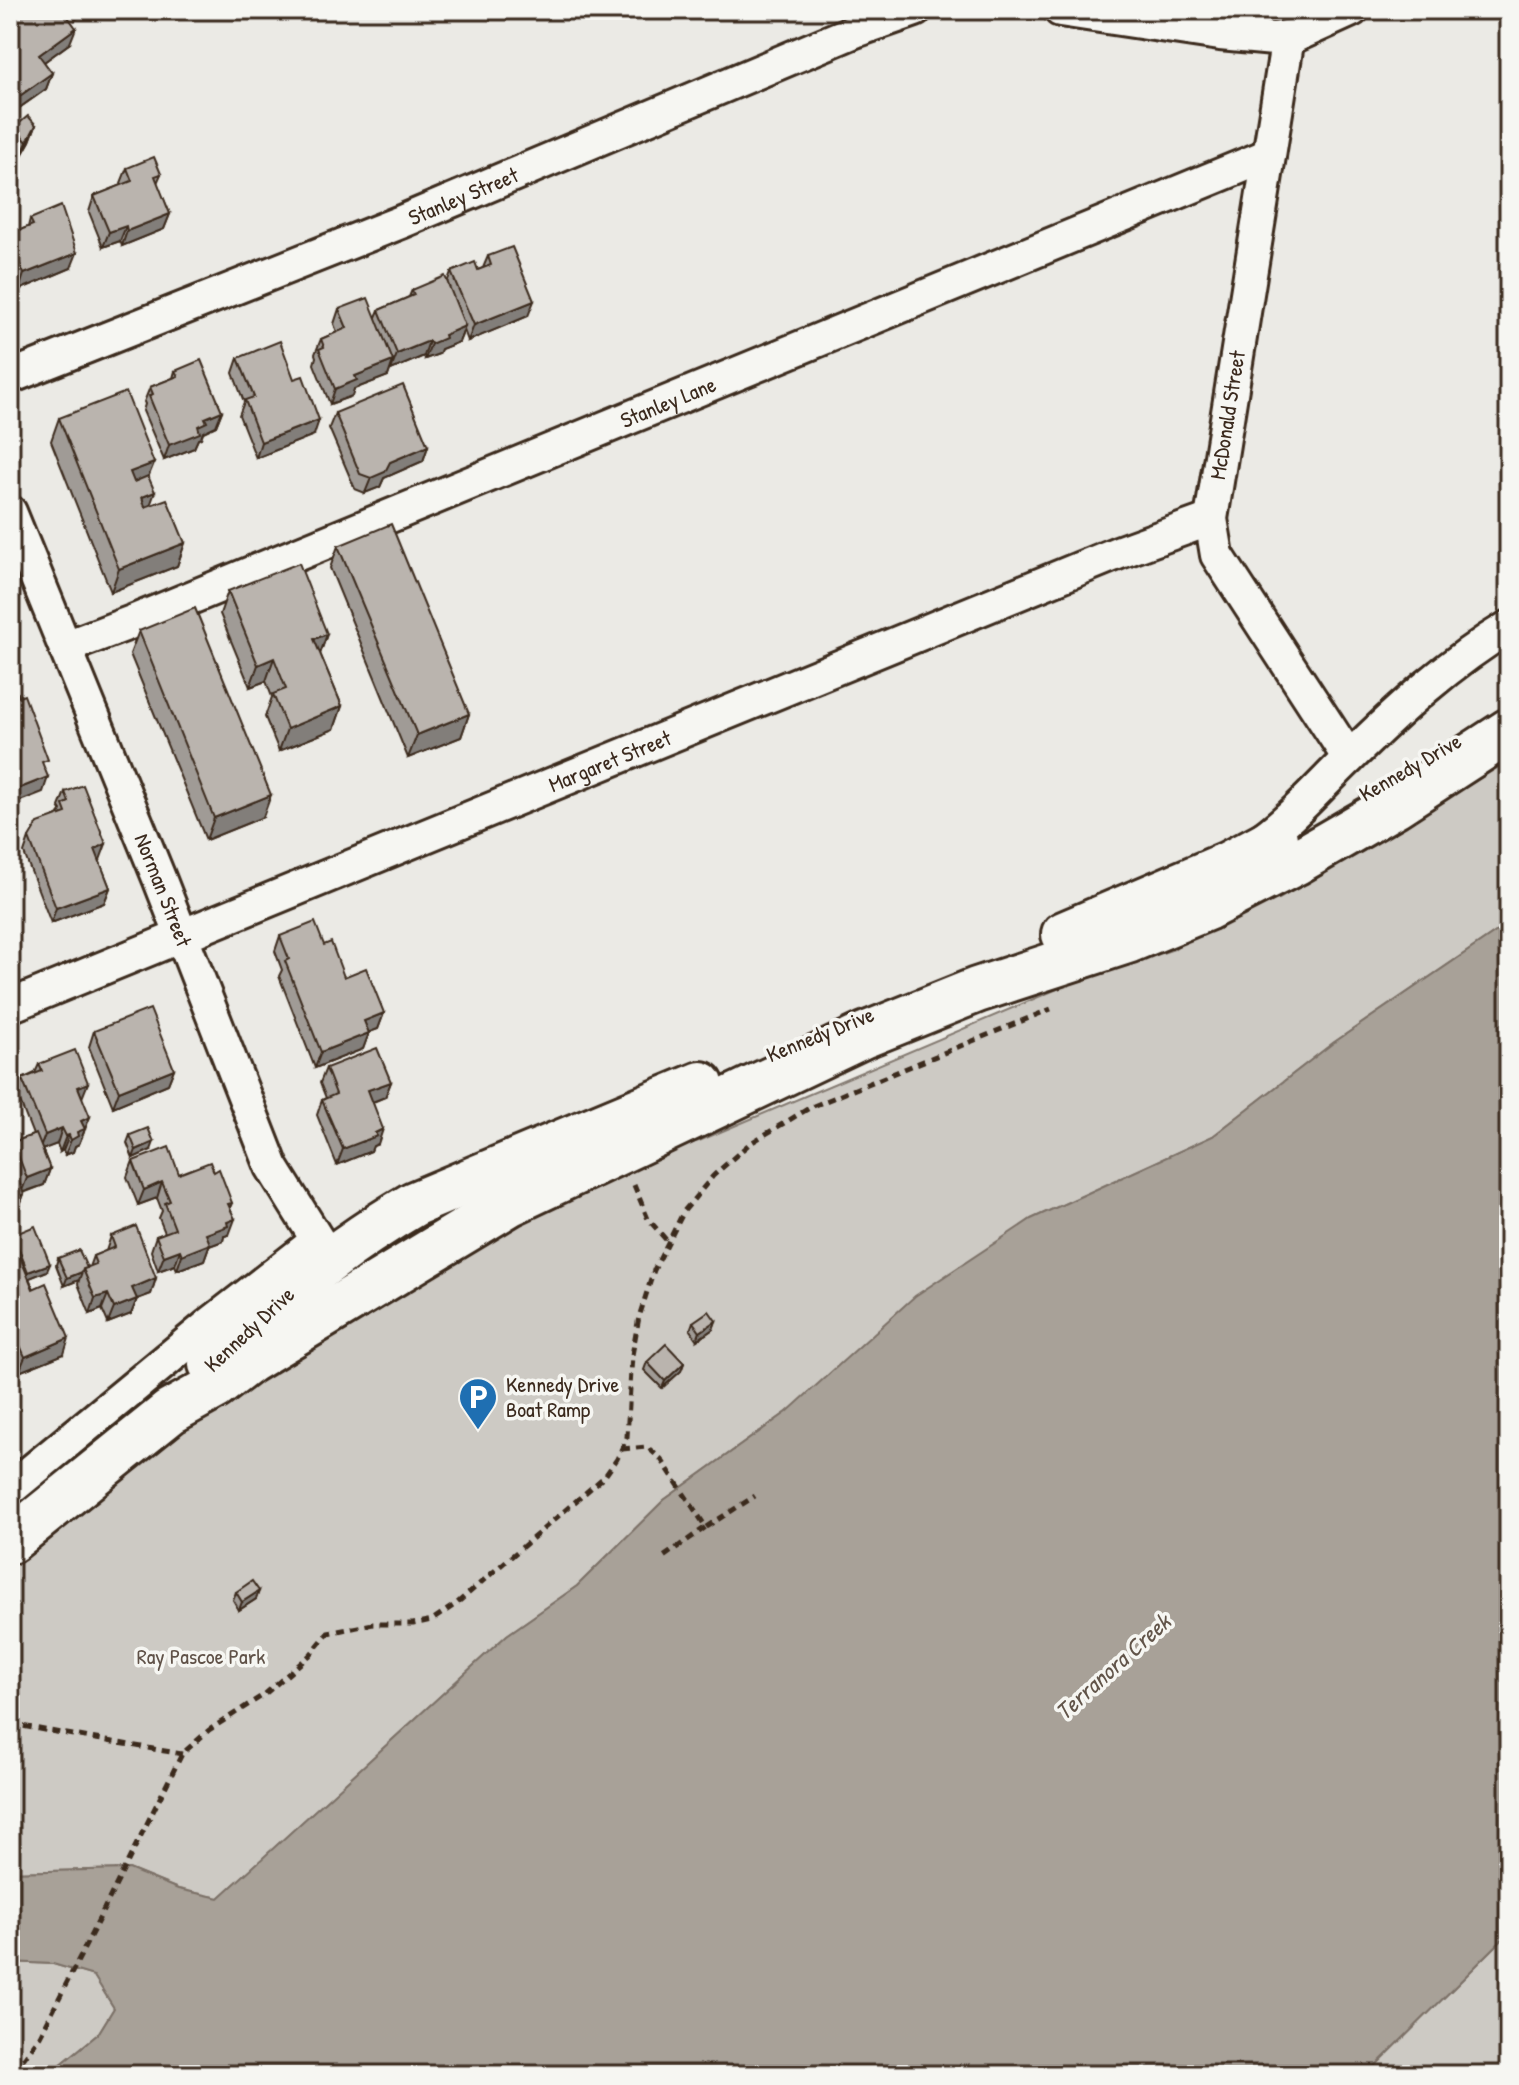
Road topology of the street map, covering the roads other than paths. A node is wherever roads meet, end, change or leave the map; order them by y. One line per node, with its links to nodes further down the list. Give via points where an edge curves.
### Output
1 (915, 10): 6 (street, Stanley Street)
2 (1060, 10): 4 (street, via 1246,37)
3 (1352, 10): 4 (street)
4 (1288, 37): 5 (street, McDonald Street)
5 (1269, 155): 8 (street, McDonald Street); 10 (street, Stanley Lane)
6 (10, 377)
7 (10, 512): 10 (street, Norman Street)
8 (1211, 519): 13 (street, McDonald Street, via 1217,555); 15 (street, Margaret Street)
9 (1509, 627): 13 (street, via 1452,665)
10 (66, 647): 15 (street, Norman Street)
11 (1509, 709): 14 (street, Kennedy Drive, via 1365,794)
12 (1509, 731): 17 (street, Kennedy Drive, via 1295,863 1207,908 865,1035)
13 (1349, 758): 14 (street, via 1274,830)
14 (1194, 878): 18 (street, Kennedy Drive, via 414,1204)
15 (181, 935): 16 (street, Margaret Street); 18 (street, Norman Street, via 272,1167)
16 (10, 1006)
17 (563, 1178): 18 (street, via 509,1189 460,1209 351,1269 339,1268); 19 (street, Kennedy Drive, via 509,1204)
18 (324, 1250): 19 (street, Kennedy Drive); 20 (street, via 209,1325)
19 (170, 1412): 21 (street, Kennedy Drive)
20 (10, 1489)
21 (10, 1541)

